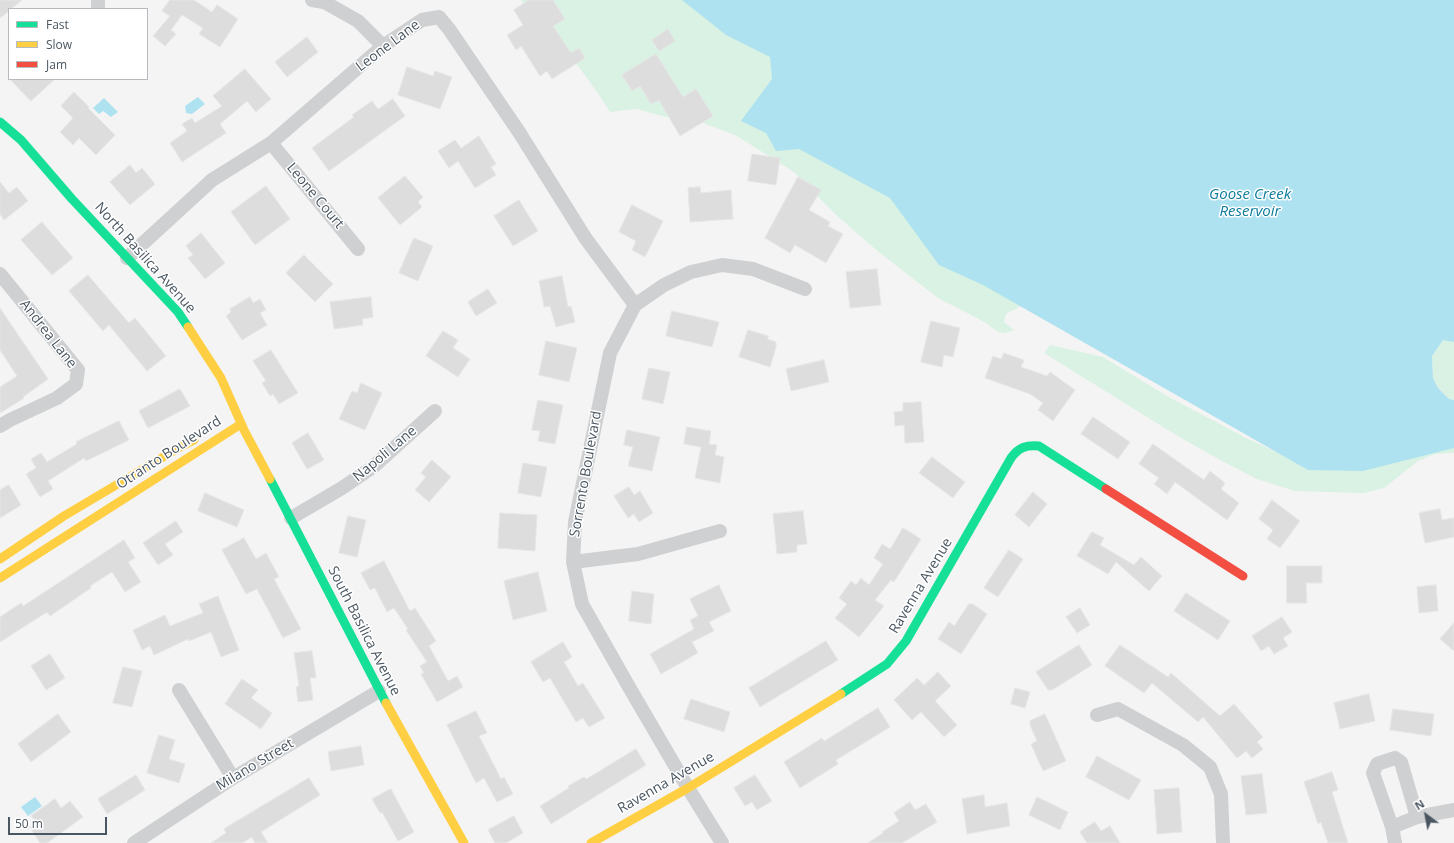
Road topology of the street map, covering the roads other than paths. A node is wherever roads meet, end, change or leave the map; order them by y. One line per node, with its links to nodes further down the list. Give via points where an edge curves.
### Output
1 (312, 0): 2 (street, via 324,2 358,21)
2 (383, 46): 4 (street, Leone Lane); 9 (street, Leone Lane, via 422,20 439,17 519,132 586,239)
3 (0, 122): 6 (street, North Basilica Avenue, via 20,140)
4 (271, 143): 5 (street, Leone Court); 6 (street, Leone Lane, via 212,180)
5 (358, 249)
6 (127, 258): 12 (street, North Basilica Avenue, via 178,312 220,378)
7 (0, 274): 11 (street, Andrea Lane, via 78,370 76,384 70,389)
8 (805, 289): 9 (street, Sorrento Boulevard, via 753,269 722,265 691,272 664,285)
9 (635, 305): 16 (street, Sorrento Boulevard, via 610,353 575,522)
10 (435, 411): 13 (street, Napoli Lane, via 373,467)
11 (0, 426)
12 (242, 427): 13 (street, South Basilica Avenue); 15 (street, Otranto Boulevard, via 215,430 180,447 64,516); 18 (street, Otranto Boulevard)
13 (291, 518): 20 (street, South Basilica Avenue)
14 (720, 531): 16 (street, via 638,554)
15 (0, 559)
16 (573, 562): 23 (street, Sorrento Boulevard, via 582,604)
17 (1243, 576): 23 (street, Ravenna Avenue, via 1039,446 1028,445 1017,450 906,641 887,664)
18 (0, 578)
19 (179, 690): 22 (street)
20 (379, 691): 22 (street, Milano Street); 28 (street, South Basilica Avenue)
21 (1097, 715): 31 (street, via 1118,709 1183,745 1210,767 1221,794)
22 (232, 778): 27 (street, Milano Street)
23 (688, 788): 29 (street, Ravenna Avenue); 30 (street, Sorrento Boulevard)
24 (1454, 810): 25 (street)
25 (1417, 817): 26 (street); 26 (street, via 1401,762 1395,758 1377,764 1373,773)
26 (1392, 827): 32 (street)
27 (134, 843)
28 (464, 843)
29 (591, 843)
30 (722, 843)
31 (1223, 843)
32 (1395, 843)

